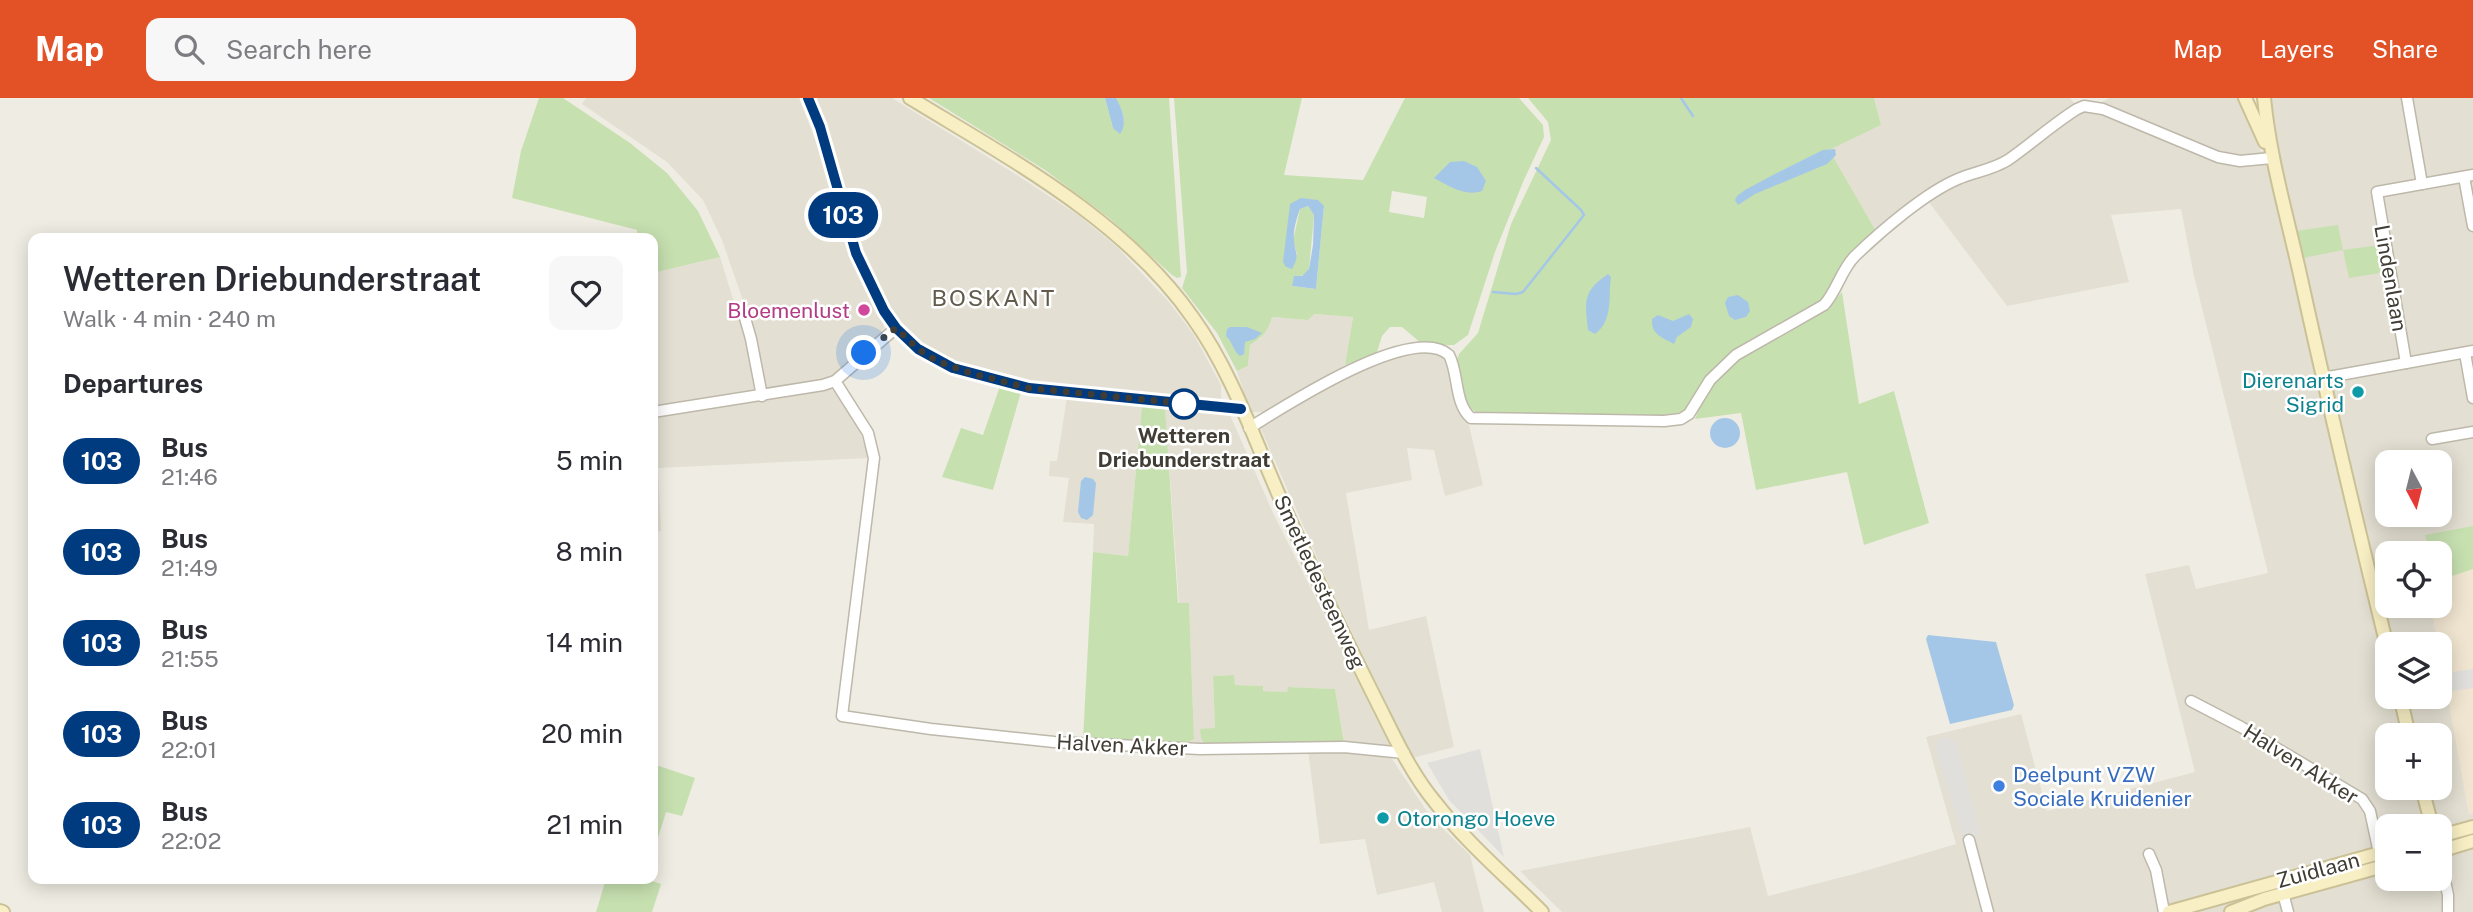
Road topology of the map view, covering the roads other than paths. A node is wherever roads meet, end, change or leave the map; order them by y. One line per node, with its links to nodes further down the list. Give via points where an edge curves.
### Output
1 (808, 98): 13 (street, via 856,253)
2 (910, 98): 20 (street, Smetledesteenweg, via 1117,234 1193,317 1222,364)
3 (2098, 98): 7 (street)
4 (2245, 98): 8 (street)
5 (2264, 98): 8 (street)
6 (2407, 98): 10 (street)
7 (2084, 106): 8 (street, via 2103,109 2218,157 2240,161); 22 (street, via 2006,161 1957,179 1914,207 1852,259 1824,305 1736,355 1681,419 1471,418 1461,402 1449,355 1428,349 1362,363)
8 (2272, 158): 16 (street)
9 (2469, 176): 10 (street); 11 (street)
10 (2422, 184): 15 (street, Lindenlaan, via 2377,192)
11 (2473, 226)
12 (743, 310): 18 (street)
13 (896, 328): 17 (street); 20 (street, via 937,361 1029,388)
14 (2469, 352): 15 (street); 19 (street)
15 (2406, 363): 16 (street)
16 (2323, 378): 25 (street)
17 (835, 381): 18 (street); 27 (street, Halven Akker, via 868,433 874,458 842,716 1054,742 1200,749 1344,747)
18 (762, 396): 21 (street)
19 (2473, 398)
20 (1241, 409): 22 (street, Smetledesteenweg)
21 (658, 411)
22 (1249, 428): 27 (street, Smetledesteenweg, via 1324,595)
23 (2473, 432): 24 (street)
24 (2432, 439)
25 (2384, 632)
26 (2191, 701): 28 (street, Halven Akker, via 2362,799)
27 (1404, 753): 42 (street, Smetledesteenweg, via 1434,802)
28 (2375, 826)
29 (2473, 827): 30 (street)
30 (2452, 833)
31 (2473, 835): 33 (street, via 2464,839)
32 (1969, 840): 43 (street)
33 (2467, 843)
34 (2149, 854): 44 (street)
35 (2375, 856): 39 (street, Zuidlaan)
36 (2375, 861): 38 (street, Zuidlaan)
37 (2375, 868): 38 (street, Zuidlaan)
38 (2365, 871): 41 (street, Zuidlaan)
39 (2250, 889): 44 (street, Zuidlaan); 45 (street, Zuidlaan, via 2212,904)
40 (2447, 891): 48 (street)
41 (2283, 893): 46 (street, Zuidlaan); 47 (street)
42 (1542, 912)
43 (1988, 912)
44 (2166, 912)
45 (2211, 912)
46 (2231, 912)
47 (2288, 912)
48 (2448, 912)

